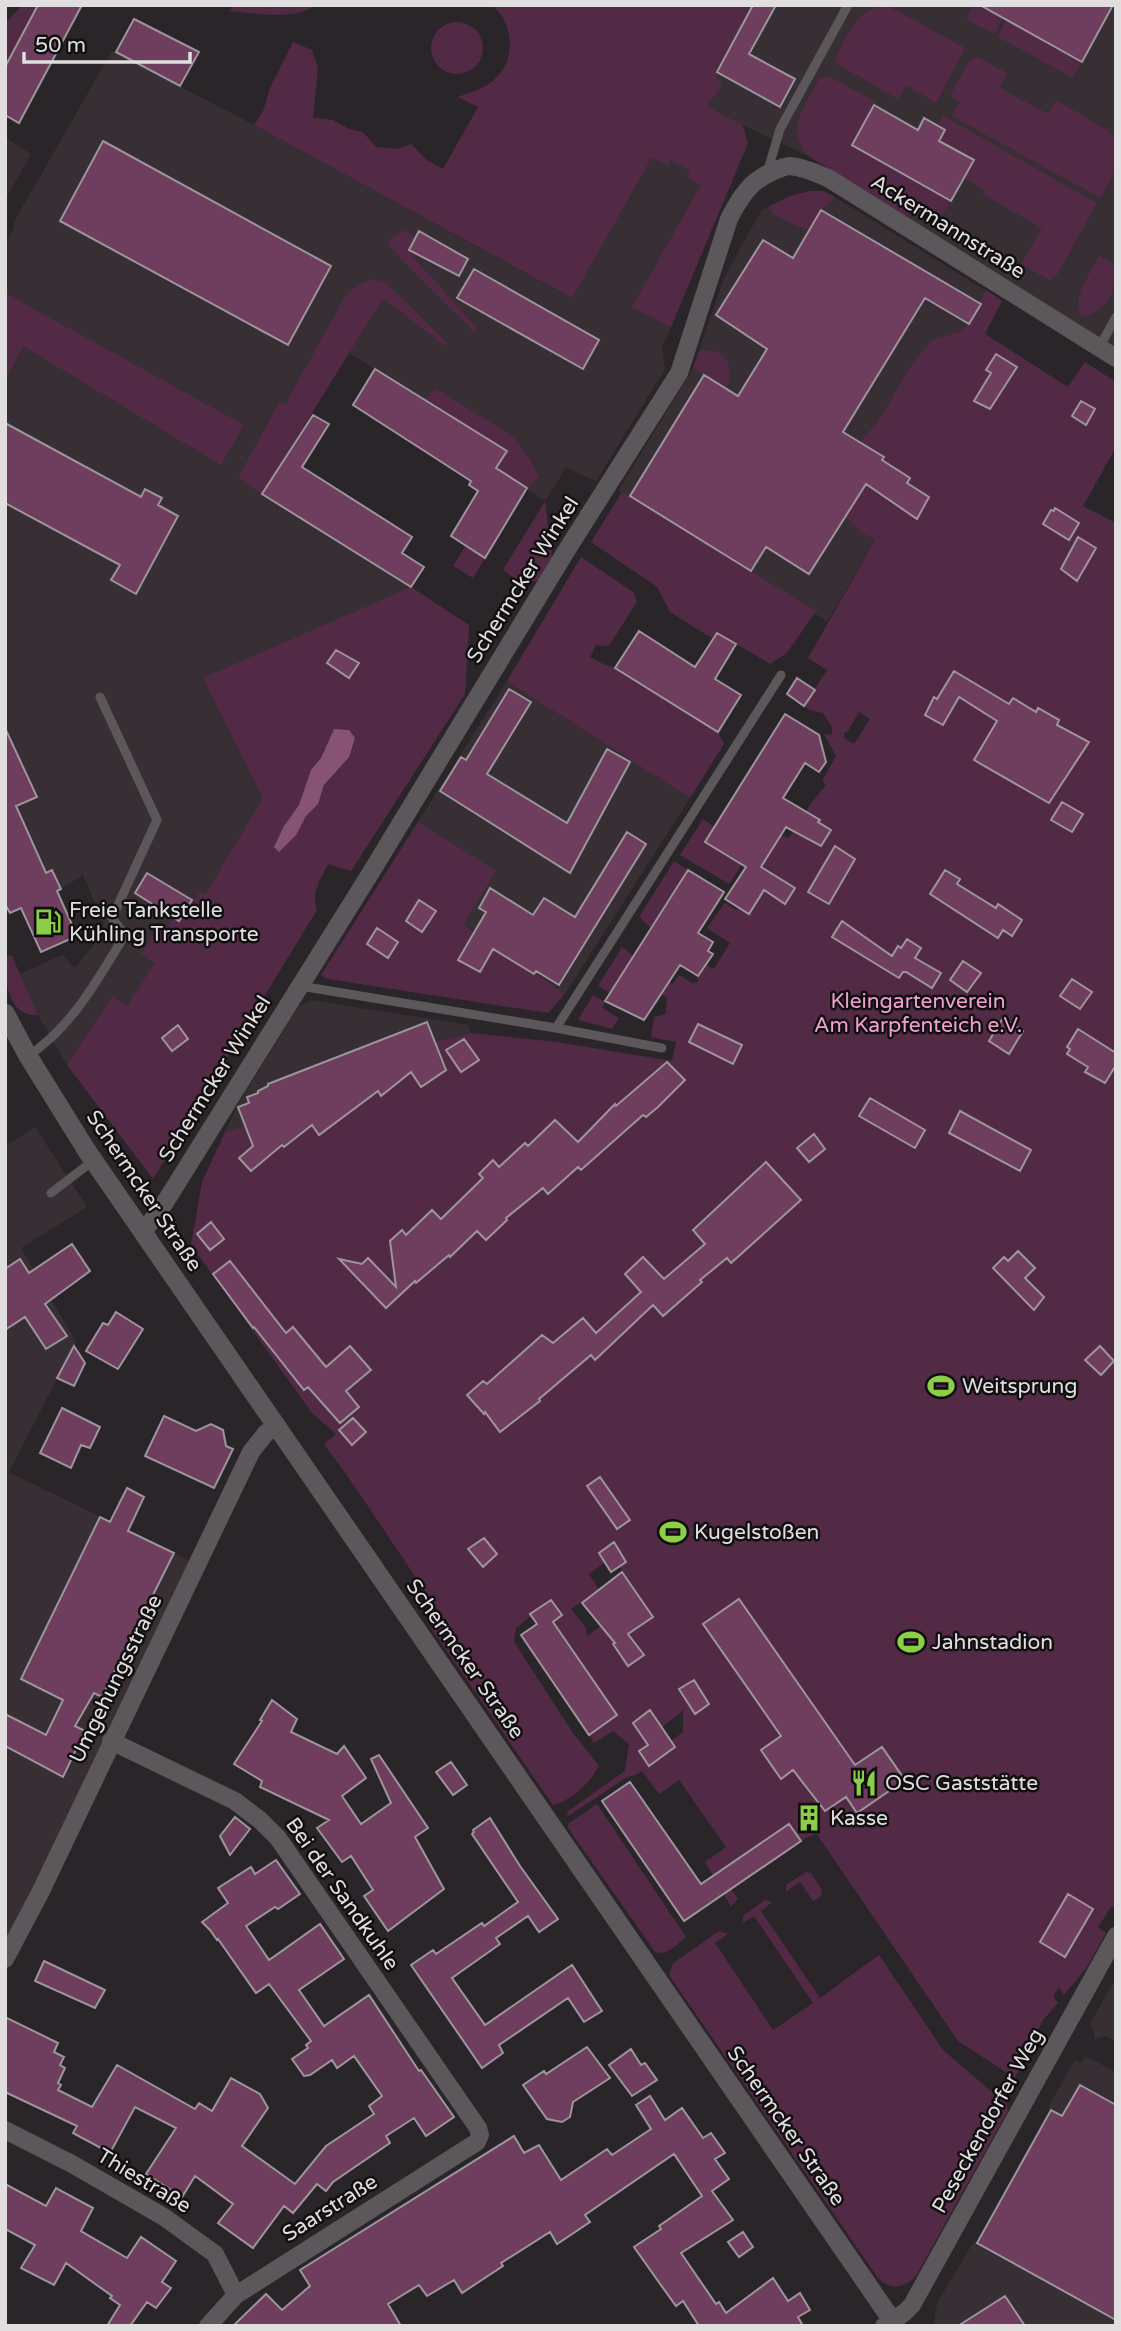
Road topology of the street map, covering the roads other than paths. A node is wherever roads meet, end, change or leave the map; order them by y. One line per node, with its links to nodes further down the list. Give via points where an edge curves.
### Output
1 (848, 5): 2 (lane, via 780,129)
2 (767, 174): 3 (street, Ackermannstraße); 5 (street, Ackermannstraße, via 787,166 828,178)
3 (751, 184): 9 (street, Schermcker Winkel, via 729,219 679,373)
4 (1116, 317): 5 (lane)
5 (1099, 348): 6 (street, Ackermannstraße)
6 (1116, 358)
7 (781, 675): 11 (lane)
8 (100, 697): 13 (lane, via 157,820 112,918 125,935 79,1008 46,1044)
9 (300, 986): 11 (lane, Schermcker Winkel); 16 (street, Schermcker Winkel)
10 (7, 1022): 13 (main road, Schermcker Straße)
11 (556, 1028): 12 (lane, Schermcker Winkel)
12 (662, 1048)
13 (28, 1056): 14 (main road, Schermcker Straße)
14 (94, 1160): 15 (lane); 16 (main road, Schermcker Straße)
15 (51, 1193)
16 (144, 1231): 17 (main road, Schermcker Straße)
17 (277, 1426): 18 (street, Umgehungsstraße, via 251,1452); 24 (main road, Schermcker Straße)
18 (111, 1741): 20 (street, Umgehungsstraße); 22 (street, Bei der Sandkuhle, via 236,1801 278,1838)
19 (1116, 1937): 24 (street, Peseckendorfer Weg, via 912,2305)
20 (5, 1959)
21 (5, 2130): 23 (street, Thiestraße, via 164,2217 215,2254)
22 (480, 2135): 23 (street, Saarstraße, via 477,2142)
23 (236, 2295): 25 (street, Saarstraße)
24 (891, 2324)
25 (208, 2326)

